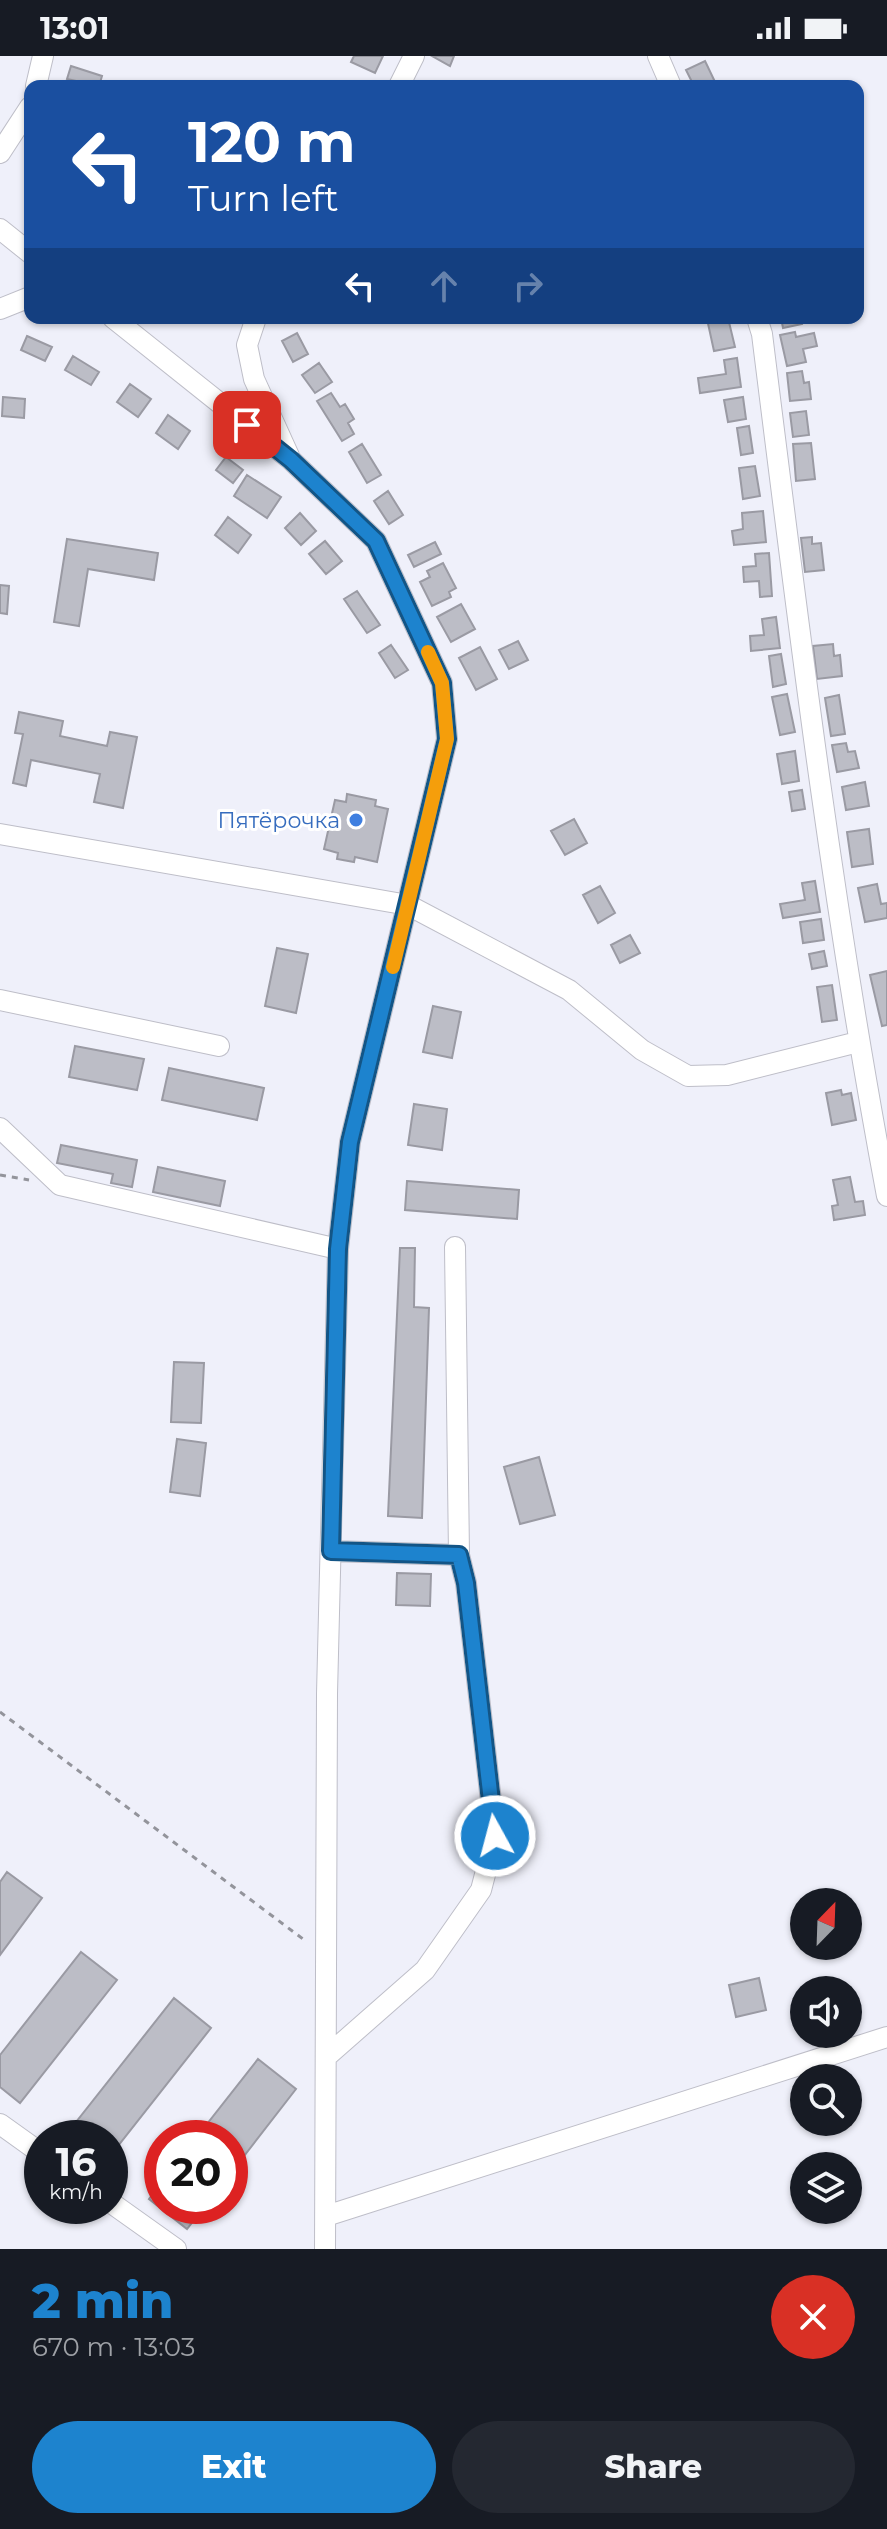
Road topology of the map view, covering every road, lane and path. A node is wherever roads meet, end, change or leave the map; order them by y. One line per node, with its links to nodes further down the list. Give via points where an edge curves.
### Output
1 (43, 56): 4 (street)
2 (414, 56): 5 (street)
3 (658, 56): 6 (street)
4 (37, 80)
5 (402, 80)
6 (668, 80)
7 (24, 116): 8 (street)
8 (0, 153)
9 (0, 229): 10 (street)
10 (24, 248)
11 (24, 299): 12 (street)
12 (0, 309)
13 (121, 324): 16 (street)
14 (254, 324): 16 (street, via 247,345 254,379)
15 (759, 324): 20 (street, via 816,773)
16 (291, 460): 18 (street, via 376,541 442,683 447,739)
17 (0, 834): 18 (street)
18 (408, 905): 20 (street, via 569,990 642,1050 688,1076 727,1075); 25 (street, via 350,1142)
19 (0, 1000): 21 (street)
20 (858, 1042): 23 (street)
21 (219, 1046)
22 (0, 1128): 25 (street, via 60,1185)
23 (887, 1196)
24 (455, 1247): 27 (street)
25 (338, 1249): 26 (street)
26 (331, 1551): 27 (street); 29 (street)
27 (459, 1555): 31 (street, via 495,1836 481,1890 425,1970)
28 (0, 1712): 29 (path)
29 (326, 1956): 31 (street)
30 (887, 2037): 35 (street)
31 (326, 2057): 35 (street)
32 (0, 2124): 33 (street)
33 (24, 2141)
34 (128, 2215): 36 (street)
35 (326, 2216): 37 (street)
36 (176, 2249)
37 (325, 2249)

